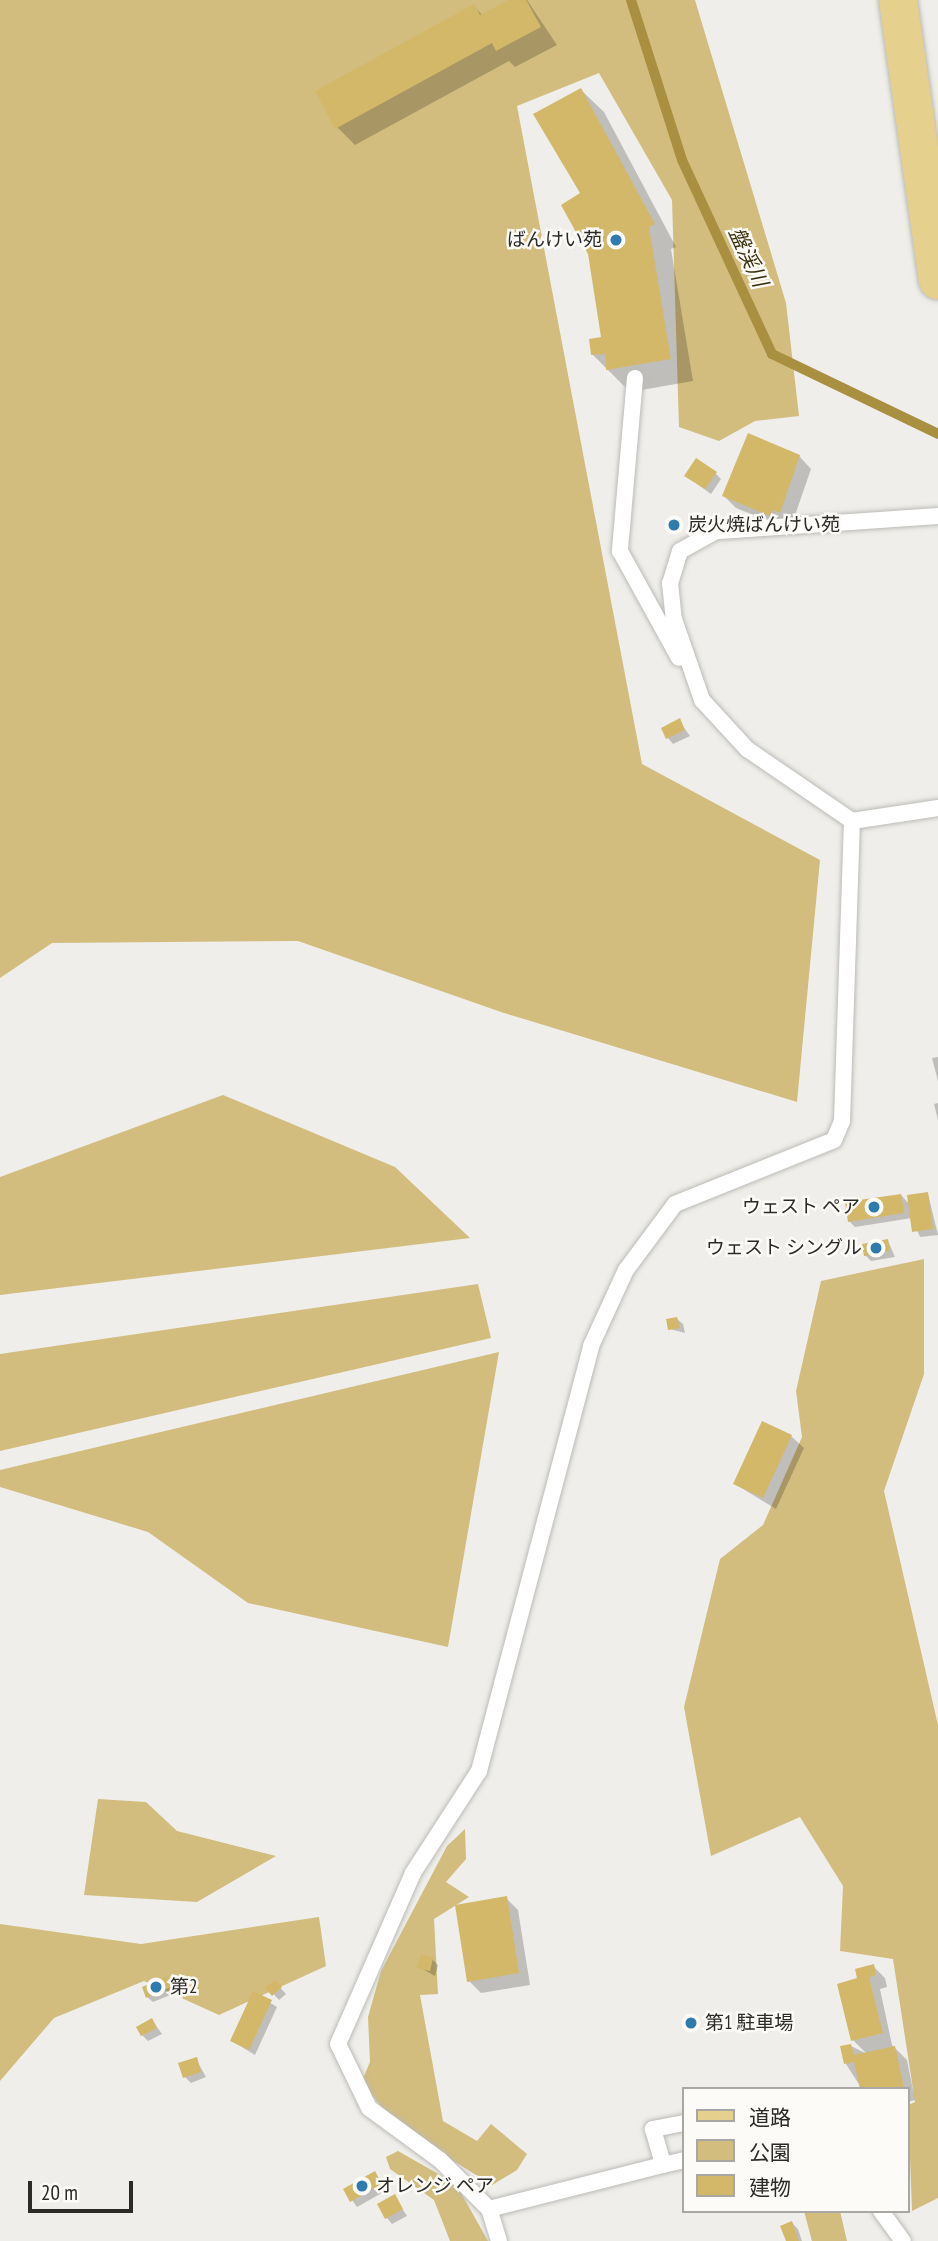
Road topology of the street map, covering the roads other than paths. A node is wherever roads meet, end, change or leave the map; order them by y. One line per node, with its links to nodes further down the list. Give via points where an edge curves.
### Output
1 (898, 0): 2 (main road)
2 (938, 280)
3 (635, 378): 5 (lane, via 620,551)
4 (938, 516): 5 (lane, via 716,531 680,551 670,583 674,619)
5 (702, 701): 7 (lane, via 747,749)
6 (938, 808): 7 (lane)
7 (852, 821): 11 (lane, via 842,1121 834,1140 675,1203 626,1270 591,1346 479,1772 413,1873 338,2044 369,2108 440,2160)
8 (682, 2123): 10 (lane, via 653,2129)
9 (682, 2160): 10 (lane)
10 (663, 2165): 11 (lane)
11 (489, 2209): 13 (lane)
12 (882, 2213): 14 (lane)
13 (499, 2241)
14 (903, 2241)

